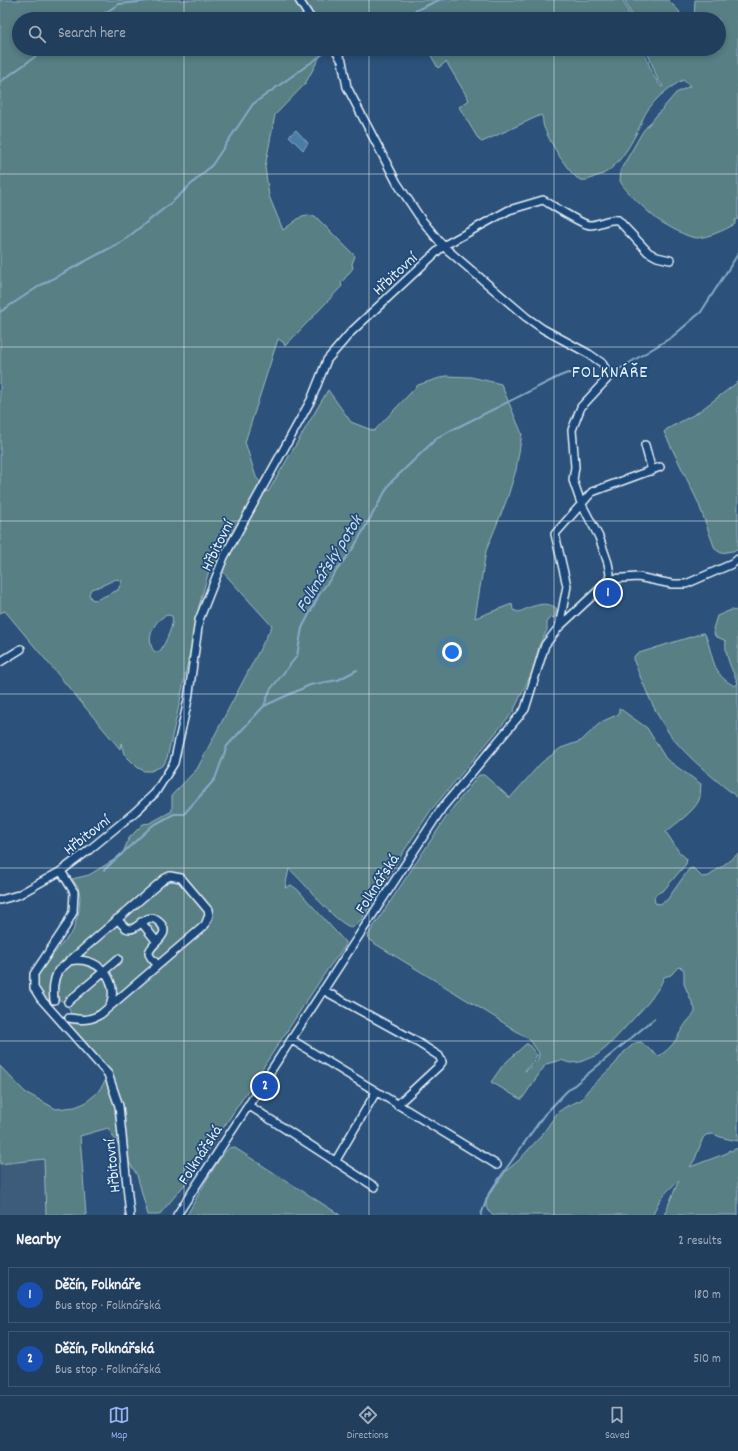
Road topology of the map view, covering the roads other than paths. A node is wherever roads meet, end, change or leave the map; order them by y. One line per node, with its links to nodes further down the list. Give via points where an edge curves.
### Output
1 (299, 0): 2 (street)
2 (307, 12)
3 (339, 56): 4 (street, via 347,87 397,183)
4 (443, 246): 5 (street, Hřbitovní, via 509,210 543,200 590,225 612,219 618,220 648,252); 9 (street, via 526,317 589,354 602,363 606,370 607,379 581,407 572,430 573,480); 17 (street, Hřbitovní, via 351,332 327,360 311,400 224,557 199,620 188,700 174,763 155,793 136,812)
5 (670, 260)
6 (645, 444): 8 (street)
7 (660, 467): 8 (street)
8 (652, 471): 10 (street)
9 (577, 490): 10 (street); 11 (street)
10 (592, 492): 11 (street)
11 (581, 503): 13 (street, via 599,537 608,563); 14 (street, via 555,534 567,586)
12 (738, 559): 13 (street, via 686,584 672,584 638,577)
13 (609, 579): 14 (street, Folknářská)
14 (559, 627): 26 (street, Folknářská, via 545,645 525,709 442,808)
15 (21, 649): 16 (street)
16 (0, 662)
17 (61, 871): 18 (street, Hřbitovní, via 18,895); 38 (street, Hřbitovní, via 74,892 72,912 66,926 34,974 34,988 108,1074 119,1106)
18 (0, 900)
19 (117, 919): 20 (street, via 130,929); 23 (street); 24 (street, via 164,879 170,876 181,878 208,910 207,920 205,925)
20 (141, 922): 21 (street); 21 (street, via 149,918 160,923 162,934)
21 (158, 942): 24 (street, via 149,953)
22 (118, 960): 25 (street)
23 (69, 961): 25 (street, via 88,961); 27 (street, via 55,977)
24 (158, 965): 29 (street)
25 (104, 971): 28 (street); 29 (street, via 112,988)
26 (324, 990): 31 (street, Folknářská); 34 (street, via 440,1057 440,1065)
27 (54, 1000)
28 (68, 1002)
29 (110, 1007): 30 (street, via 94,1019)
30 (69, 1018)
31 (292, 1040): 32 (street); 33 (street, Folknářská)
32 (376, 1092): 34 (street); 35 (street)
33 (248, 1105): 35 (street); 39 (street, Folknářská)
34 (397, 1105): 36 (street)
35 (335, 1162): 37 (street)
36 (497, 1165)
37 (375, 1187)
38 (130, 1215)
39 (177, 1215)

